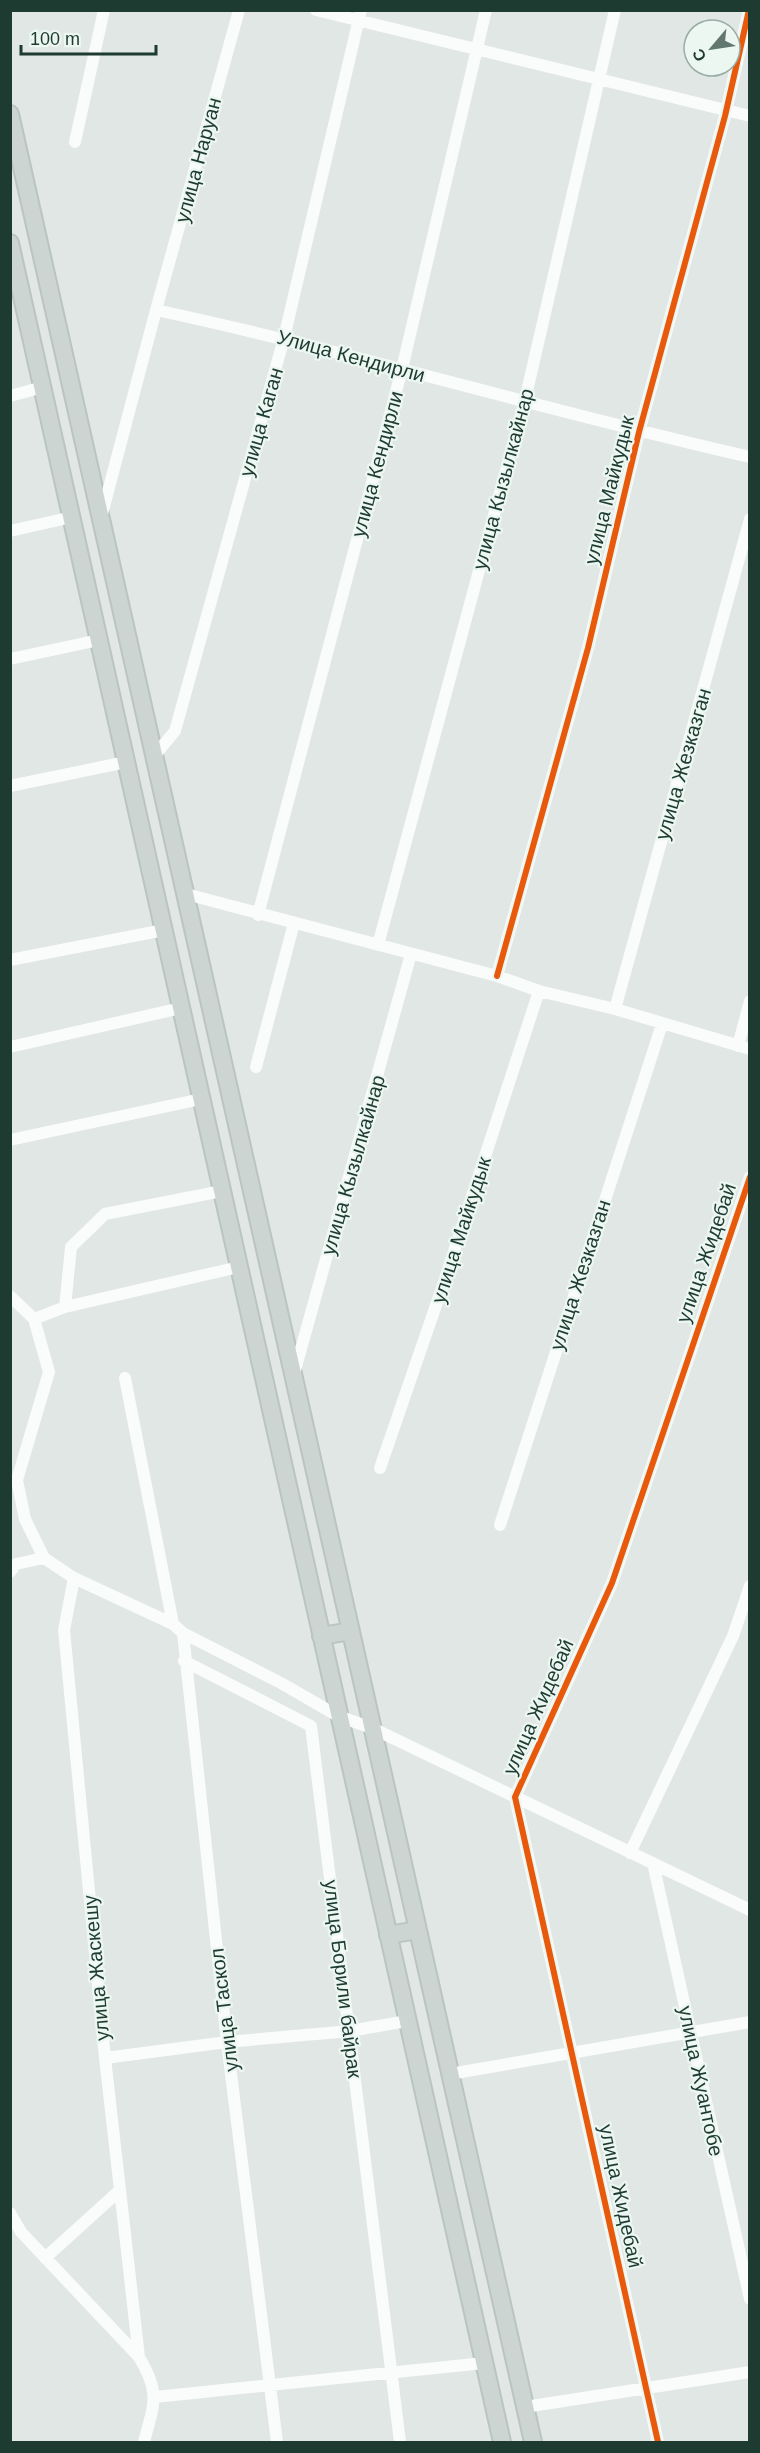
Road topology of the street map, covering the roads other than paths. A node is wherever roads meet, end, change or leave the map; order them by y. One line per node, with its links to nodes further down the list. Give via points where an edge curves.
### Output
1 (104, 10): 13 (street)
2 (239, 10): 16 (street, улица Наруан)
3 (316, 10): 7 (street)
4 (486, 10): 8 (street, улица Кендирли)
5 (615, 10): 9 (street, улица Кызылкайнар)
6 (749, 10): 10 (street, улица Майкудык)
7 (360, 15): 8 (street); 17 (street, улица Каган)
8 (477, 51): 9 (street); 18 (street, улица Кендирли)
9 (598, 80): 10 (street); 21 (street, улица Кызылкайнар)
10 (726, 111): 12 (street); 22 (street, улица Майкудык)
11 (10, 114): 24 (main road)
12 (750, 116)
13 (75, 142)
14 (10, 243): 15 (main road)
15 (14, 277): 19 (main road)
16 (156, 310): 17 (street, Улица Кендирли); 24 (street)
17 (284, 338): 18 (street, Улица Кендирли); 30 (street, улица Каган, via 175,731)
18 (402, 369): 21 (street, Улица Кендирли); 34 (street, улица Кендирли)
19 (43, 387): 20 (street); 25 (main road)
20 (10, 396)
21 (525, 400): 22 (street, Улица Кендирли); 37 (street, улица Кызылкайнар)
22 (639, 432): 23 (street, Улица Кендирли); 40 (street, улица Майкудык, via 588,648)
23 (750, 457)
24 (102, 514): 30 (main road)
25 (72, 517): 27 (street); 28 (main road)
26 (750, 519): 44 (street, улица Жезказган)
27 (10, 531)
28 (99, 640): 29 (street); 31 (main road)
29 (10, 659)
30 (155, 755): 33 (main road)
31 (126, 762): 32 (street); 36 (main road)
32 (10, 786)
33 (186, 894): 34 (street); 57 (main road)
34 (258, 914): 35 (street)
35 (294, 924): 37 (street); 48 (street)
36 (164, 930): 39 (street); 43 (main road)
37 (378, 945): 38 (street)
38 (411, 954): 40 (street); 57 (street, улица Кызылкайнар)
39 (10, 960)
40 (497, 976): 41 (street)
41 (538, 991): 44 (street); 59 (street, улица Майкудык)
42 (750, 1001): 47 (street)
43 (181, 1008): 46 (street); 49 (main road)
44 (615, 1009): 45 (street)
45 (662, 1024): 47 (street); 60 (street, улица Жезказган)
46 (10, 1047)
47 (744, 1047)
48 (256, 1067)
49 (201, 1099): 50 (street); 52 (main road)
50 (10, 1140)
51 (750, 1177): 72 (street, улица Жидебай, via 612,1582)
52 (222, 1191): 53 (main road); 55 (street, via 105,1214 71,1246)
53 (238, 1267): 55 (street); 68 (main road)
54 (10, 1296): 56 (street)
55 (65, 1307): 56 (street)
56 (34, 1319): 61 (street, via 50,1372 17,1480 25,1519)
57 (294, 1375): 66 (main road)
58 (125, 1378): 65 (street)
59 (380, 1468)
60 (500, 1525)
61 (44, 1558): 62 (street, via 16,1564); 63 (street)
62 (10, 1572)
63 (74, 1578): 65 (street); 84 (street, улица Жаскешу, via 64,1630)
64 (750, 1586): 73 (street, via 733,1636)
65 (173, 1624): 67 (street)
66 (351, 1631): 68 (main road); 71 (main road)
67 (183, 1633): 69 (street, улица Таскол); 70 (street)
68 (321, 1636): 70 (main road)
69 (184, 1660): 80 (street, улица Борили байрак, via 311,1726); 82 (street, улица Таскол)
70 (338, 1716): 71 (street); 77 (main road)
71 (372, 1728): 72 (street); 76 (main road)
72 (515, 1797): 73 (street); 83 (street, улица Жидебай)
73 (630, 1852): 74 (street)
74 (653, 1863): 75 (street); 81 (street, улица Жуантобе)
75 (749, 1907)
76 (418, 1930): 77 (main road); 85 (main road)
77 (388, 1935): 78 (main road)
78 (407, 2021): 80 (street); 91 (main road)
79 (750, 2022): 81 (street)
80 (350, 2031): 82 (street); 93 (street, улица Борили байрак)
81 (690, 2031): 83 (street); 89 (street, улица Жуантобе)
82 (227, 2042): 84 (street); 94 (street, улица Таскол)
83 (573, 2051): 85 (street); 95 (street, улица Жидебай)
84 (105, 2058): 86 (street, улица Жаскешу)
85 (450, 2074): 97 (main road)
86 (119, 2191): 88 (street); 90 (street, улица Жаскешу)
87 (10, 2213): 88 (street)
88 (45, 2258): 90 (street)
89 (750, 2299)
90 (139, 2357): 96 (street, via 152,2379)
91 (484, 2362): 93 (street); 101 (main road)
92 (750, 2372): 95 (street)
93 (391, 2373): 94 (street); 100 (street, улица Борили байрак)
94 (270, 2386): 96 (street); 99 (street, улица Таскол)
95 (646, 2388): 97 (street); 103 (street, улица Жидебай)
96 (155, 2397): 98 (street)
97 (525, 2407): 102 (main road)
98 (144, 2442)
99 (277, 2442)
100 (400, 2442)
101 (502, 2442)
102 (533, 2442)
103 (658, 2442)

